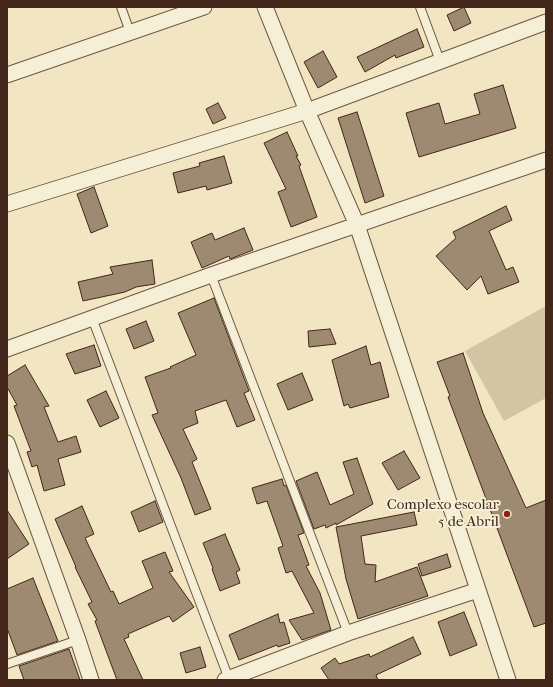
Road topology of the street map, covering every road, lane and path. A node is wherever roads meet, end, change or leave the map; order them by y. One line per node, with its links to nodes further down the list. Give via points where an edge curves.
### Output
1 (121, 7): 6 (lane)
2 (204, 7): 6 (street)
3 (265, 7): 9 (street)
4 (420, 7): 7 (lane)
5 (546, 22): 7 (street)
6 (130, 32): 8 (street)
7 (440, 61): 9 (street)
8 (7, 75)
9 (306, 111): 11 (street); 12 (street)
10 (546, 160): 12 (street)
11 (7, 204)
12 (357, 225): 13 (street); 17 (street)
13 (211, 275): 14 (street); 18 (lane)
14 (92, 318): 15 (street); 21 (lane)
15 (7, 348)
16 (7, 443): 19 (street)
17 (478, 590): 18 (street); 23 (street)
18 (348, 633): 21 (street)
19 (78, 640): 20 (lane); 22 (street)
20 (7, 664)
21 (227, 679)
22 (91, 680)
23 (508, 680)

